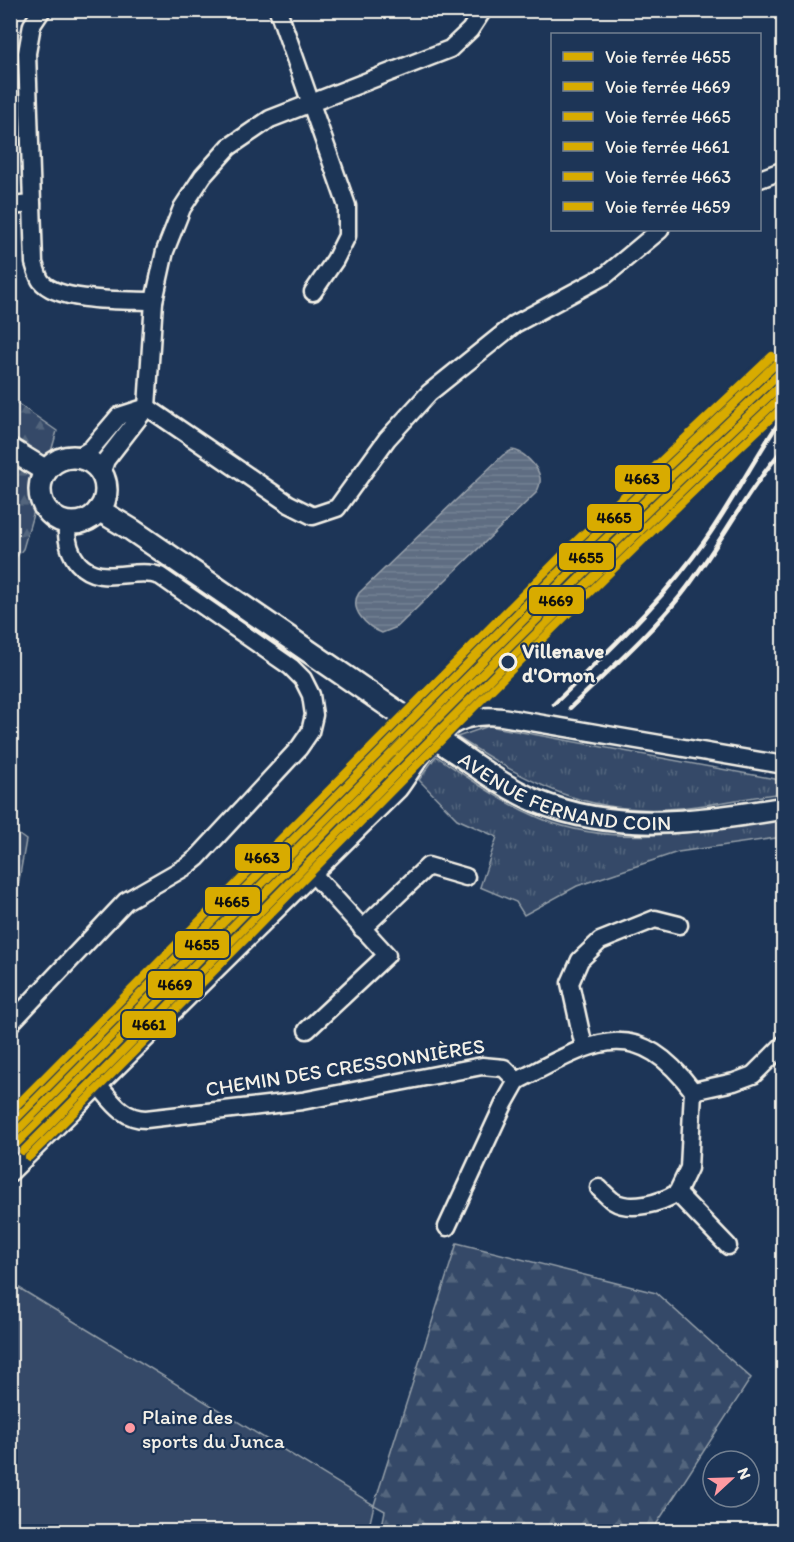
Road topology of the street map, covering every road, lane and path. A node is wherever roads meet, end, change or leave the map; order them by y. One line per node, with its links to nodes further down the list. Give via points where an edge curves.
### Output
1 (42, 10): 7 (street, via 32,26 27,53)
2 (278, 10): 4 (street)
3 (483, 10): 4 (street, via 450,49)
4 (310, 103): 10 (street, via 347,206 347,236); 11 (street, via 270,120 229,147 203,176 182,208 165,250)
5 (783, 170): 6 (street)
6 (761, 178)
7 (32, 204): 8 (street); 11 (street, via 34,264 41,282 75,297)
8 (10, 206)
9 (659, 231): 12 (street, via 606,275 515,324 429,393 387,440 337,508 313,516 289,504)
10 (313, 292)
11 (154, 301): 12 (street)
12 (147, 407): 14 (street, via 119,416 91,449); 16 (street, via 106,460)
13 (10, 449): 15 (main road)
14 (78, 458): 15 (main road, via 60,460); 16 (main road)
15 (45, 471): 18 (main road, via 40,490 44,506)
16 (101, 474): 17 (main road, via 106,492)
17 (99, 510): 18 (main road, via 85,521); 20 (main road, AVENUE FERNAND COIN, bridge, via 493,778 555,808 628,823 724,817)
18 (67, 523): 25 (street, via 68,544 76,561 86,570 104,576 160,576 291,667 309,690 314,721 299,748 197,858 126,901)
19 (783, 765): 21 (street, via 487,715 474,716 438,736 399,789)
20 (783, 808)
21 (313, 874): 24 (street); 30 (street)
22 (466, 878): 24 (street, via 428,866)
23 (679, 925): 28 (street, via 655,920 600,941 580,960 570,983)
24 (362, 929): 26 (street, via 387,955)
25 (10, 1024)
26 (307, 1030)
27 (783, 1044): 31 (street, via 753,1075)
28 (584, 1047): 29 (street); 31 (street, via 615,1041 648,1048 668,1061)
29 (517, 1081): 30 (street, CHEMIN DES CRESSONNIÈRES, via 504,1068 482,1066 302,1101 146,1119 129,1117 120,1111); 35 (street)
30 (98, 1085): 32 (street)
31 (693, 1090): 34 (street, via 689,1168)
32 (10, 1173)
33 (599, 1188): 34 (street, via 622,1205 654,1203)
34 (677, 1193): 36 (street)
35 (447, 1227)
36 (728, 1246)

